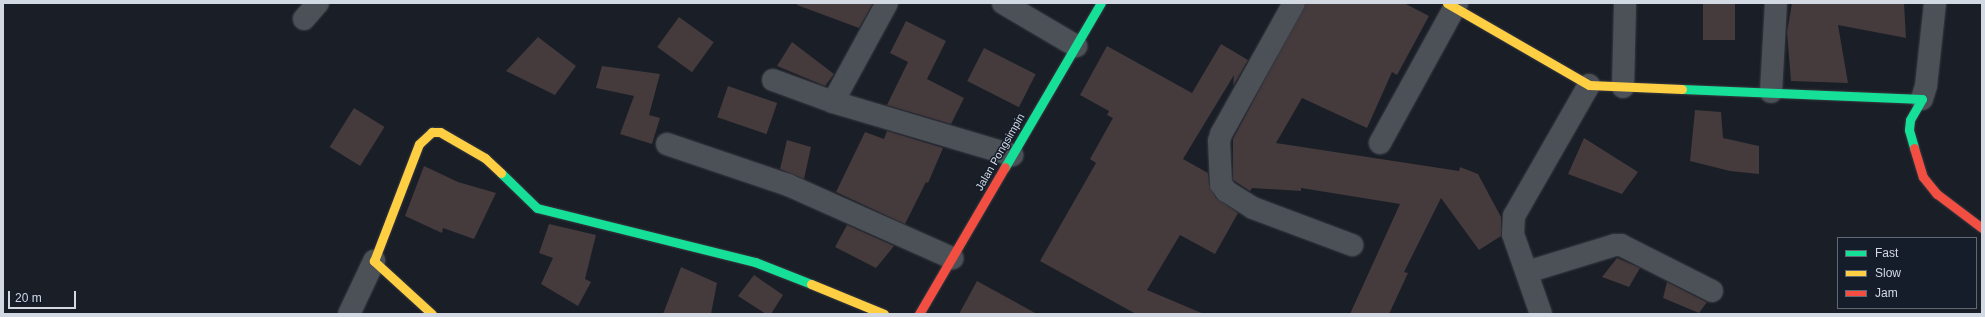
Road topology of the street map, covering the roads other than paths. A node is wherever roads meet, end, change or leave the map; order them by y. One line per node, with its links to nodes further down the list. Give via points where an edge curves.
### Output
1 (887, 3): 15 (street)
2 (1003, 3): 9 (street)
3 (1101, 3): 9 (street, Jalan Pongsimpin)
4 (1294, 3): 20 (street, via 1221,134 1221,184 1226,191 1253,208)
5 (1625, 3): 12 (street)
6 (1776, 3): 13 (street)
7 (1935, 3): 14 (street, via 1926,86)
8 (1453, 4): 11 (street); 16 (street)
9 (1076, 46): 18 (street, Jalan Pongsimpin)
10 (773, 80): 15 (street)
11 (1588, 85): 12 (street); 23 (street, via 1514,216 1513,234)
12 (1623, 88): 13 (street)
13 (1771, 92): 14 (street)
14 (1922, 99): 19 (street, via 1910,120 1909,130 1923,177 1937,194)
15 (833, 102): 18 (street)
16 (1380, 143)
17 (666, 144): 21 (street, via 788,185)
18 (1012, 155): 21 (street, Jalan Pongsimpin)
19 (1982, 228)
20 (1352, 246)
21 (952, 258): 28 (street, Jalan Pongsimpin)
22 (374, 261): 25 (street); 26 (street); 27 (street, via 419,144 427,134 440,132 485,158 537,208 751,260)
23 (1527, 272): 24 (street, via 1621,245); 29 (street)
24 (1712, 291)
25 (349, 314)
26 (432, 314)
27 (884, 314)
28 (919, 314)
29 (1541, 314)

